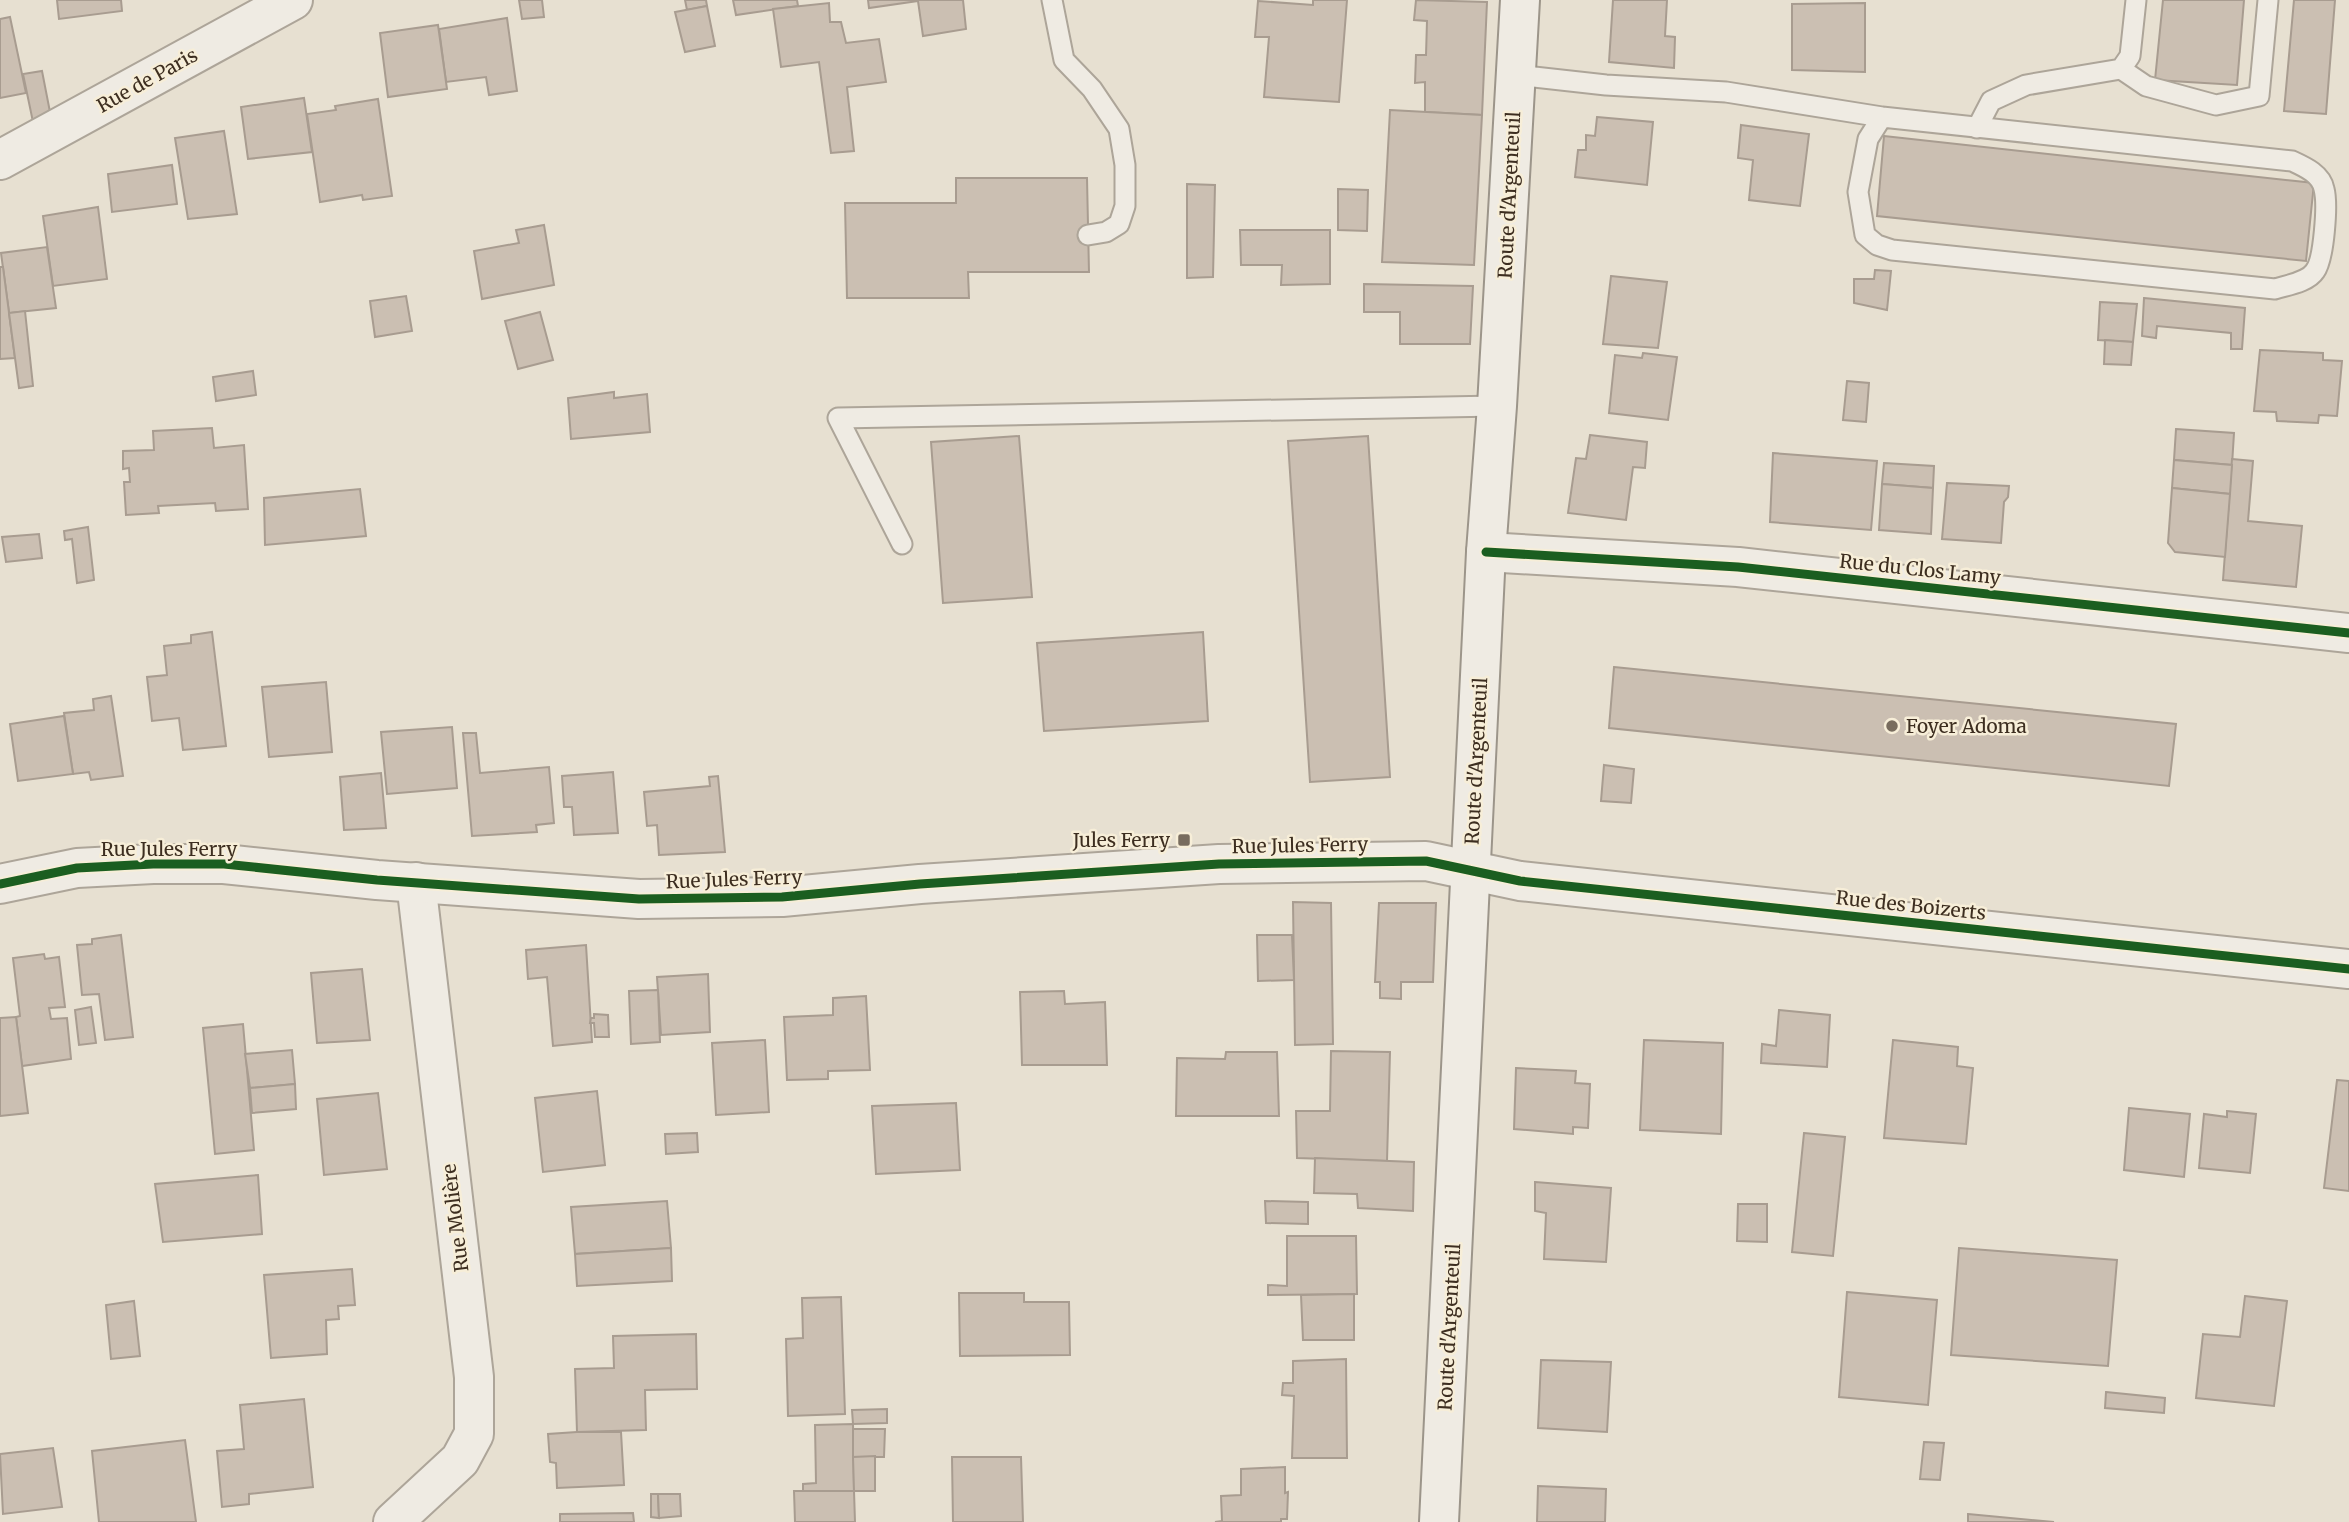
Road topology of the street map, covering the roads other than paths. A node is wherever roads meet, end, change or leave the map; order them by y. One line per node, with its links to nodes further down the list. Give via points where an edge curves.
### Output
1 (293, 0): 10 (street, Rue de Paris)
2 (1052, 0): 11 (lane, via 1064,60 1092,89 1119,129 1125,165 1125,206 1119,224)
3 (1520, 0): 7 (street, Route d'Argenteuil)
4 (2136, 0): 6 (lane, via 2130,56)
5 (2268, 0): 6 (lane, via 2259,96 2216,105 2146,86)
6 (2122, 69): 9 (lane, via 2026,85 1991,101)
7 (1516, 75): 8 (lane, via 1726,92); 12 (street, Route d'Argenteuil)
8 (1882, 117): 9 (lane); 9 (lane, via 1868,139 1858,192 1865,235 1877,245 2276,289 2315,272 2321,257 2324,187 2311,169 2292,161)
9 (1977, 128)
10 (0, 160)
11 (1088, 235)
12 (1497, 405): 13 (lane, via 838,418); 14 (street, Route d'Argenteuil)
13 (902, 544)
14 (1486, 552): 15 (street, Rue du Clos Lamy, via 1738,567); 16 (street, Route d'Argenteuil)
15 (2349, 634)
16 (1471, 869): 17 (street, Rue Jules Ferry, via 1426,862 1219,864 782,897 639,899); 19 (street, Rue des Boizerts, via 1520,881); 21 (street, Route d'Argenteuil)
17 (416, 881): 18 (street, Rue Jules Ferry, via 224,864 153,863 77,868); 20 (street, Rue Molière, via 474,1377 474,1434 460,1460)
18 (0, 884)
19 (2349, 969)
20 (393, 1522)
21 (1439, 1522)

